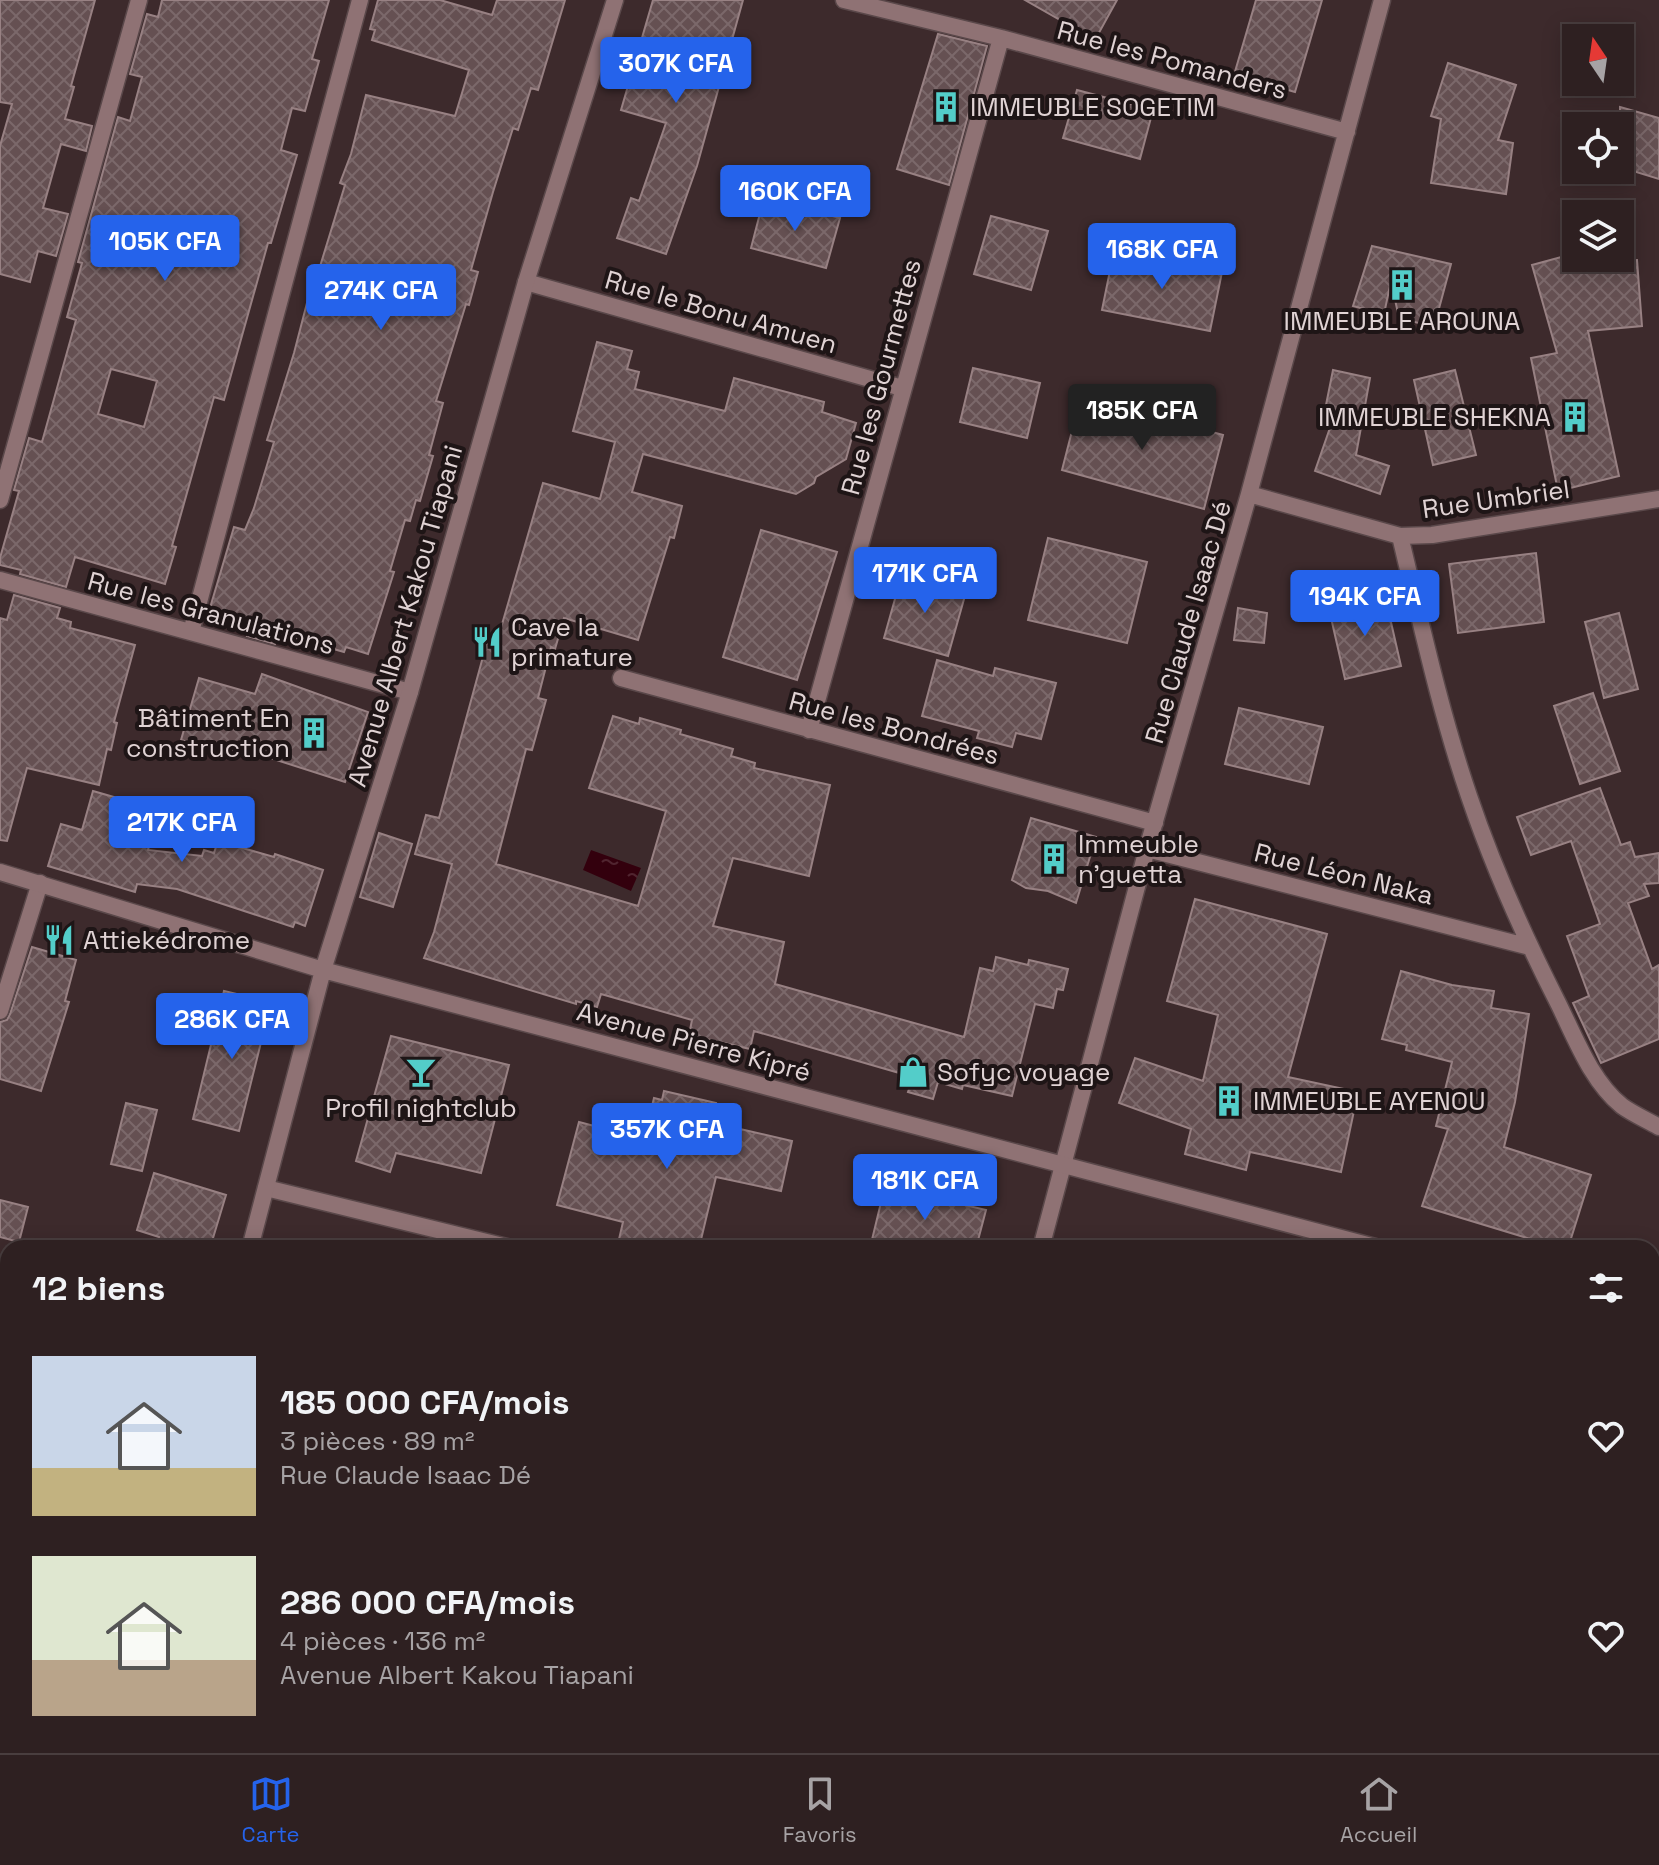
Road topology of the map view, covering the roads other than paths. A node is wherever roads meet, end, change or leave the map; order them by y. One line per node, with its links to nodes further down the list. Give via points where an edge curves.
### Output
1 (139, 0): 12 (street)
2 (360, 0): 15 (street)
3 (615, 0): 8 (street, Avenue Albert Kakou Tiapani)
4 (844, 0): 6 (street, Rue les Pomanders)
5 (1382, 0): 7 (street, Rue Claude Isaac Dé)
6 (1001, 38): 7 (street, Rue les Pomanders); 9 (street, Rue les Gourmettes)
7 (1347, 132): 10 (street, Rue Claude Isaac Dé)
8 (526, 282): 9 (street, Rue le Bonu Amuen); 17 (street, Avenue Albert Kakou Tiapani)
9 (902, 388): 18 (street, Rue les Gourmettes)
10 (1249, 494): 13 (street, Rue Umbriel); 19 (street, Rue Claude Isaac Dé)
11 (1659, 499): 13 (street, Rue Umbriel)
12 (0, 500)
13 (1400, 536): 23 (street, via 1468,794)
14 (0, 580): 15 (street, Rue les Granulations)
15 (191, 632): 17 (street, Rue les Granulations)
16 (621, 678): 18 (street, Rue les Bondrées)
17 (410, 692): 24 (street, Avenue Albert Kakou Tiapani)
18 (809, 730): 19 (street, Rue les Bondrées)
19 (1155, 823): 20 (street, Rue Claude Isaac Dé)
20 (1147, 849): 23 (street, Rue Léon Naka); 27 (street, Rue Claude Isaac Dé)
21 (0, 872): 22 (street, Avenue Pierre Kipré)
22 (40, 883): 24 (street, Avenue Pierre Kipré); 25 (street)
23 (1530, 947): 26 (street, via 1602,1084 1622,1105)
24 (323, 970): 27 (street, Avenue Pierre Kipré); 28 (street, Avenue Albert Kakou Tiapani)
25 (0, 1011)
26 (1659, 1127)
27 (1064, 1165): 31 (street, Rue Claude Isaac Dé); 32 (street, Avenue Pierre Kipré)
28 (266, 1188): 29 (street, Avenue Albert Kakou Tiapani); 30 (street)
29 (252, 1240)
30 (478, 1240)
31 (1043, 1240)
32 (1349, 1240)

